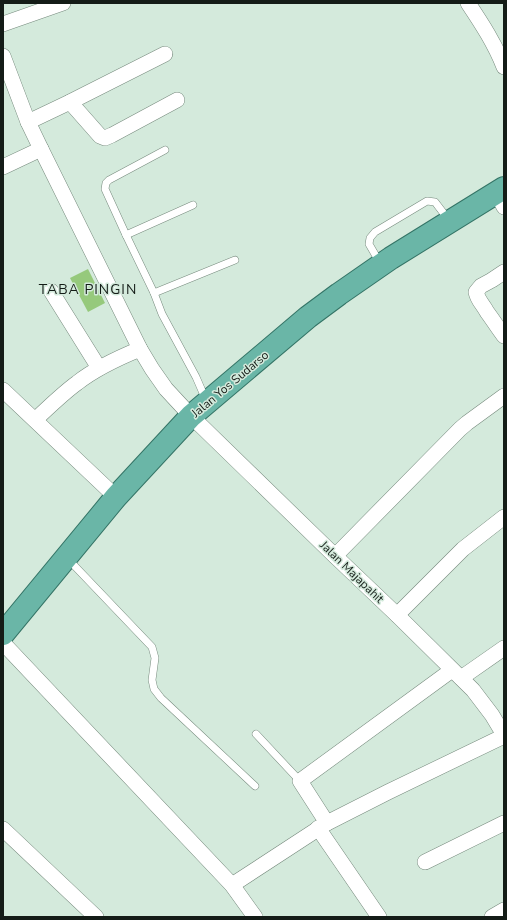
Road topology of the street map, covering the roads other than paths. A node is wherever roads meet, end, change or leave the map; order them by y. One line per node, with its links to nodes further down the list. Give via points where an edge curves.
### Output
1 (63, 3): 3 (street)
2 (468, 3): 6 (street, via 493,42)
3 (3, 24)
4 (165, 54): 8 (street)
5 (3, 56): 9 (street, Jalan Majapahit)
6 (504, 68)
7 (177, 100): 8 (street, via 105,138 100,136)
8 (70, 102): 9 (street)
9 (28, 122): 10 (street, Jalan Majapahit)
10 (41, 149): 12 (street); 23 (street, Jalan Majapahit)
11 (165, 150): 16 (lane, via 106,184 105,189)
12 (3, 167)
13 (501, 196): 15 (highway, Jalan Yos Sudarso)
14 (193, 205): 16 (lane)
15 (450, 221): 18 (highway, Jalan Yos Sudarso); 18 (lane, via 435,202 427,201 375,232 369,244)
16 (126, 235): 21 (lane)
17 (235, 260): 21 (lane)
18 (381, 265): 27 (highway, Jalan Yos Sudarso, via 308,318)
19 (504, 272): 22 (street, via 476,292 478,299)
20 (51, 291): 24 (street)
21 (154, 293): 27 (lane, via 162,314 196,377)
22 (504, 336)
23 (140, 349): 24 (street); 27 (street, Jalan Majapahit, via 166,389)
24 (99, 368): 28 (street, via 78,382)
25 (3, 390): 28 (street)
26 (504, 396): 31 (street, via 460,429)
27 (199, 409): 29 (highway, Jalan Yos Sudarso); 31 (street, Jalan Majapahit)
28 (35, 420): 29 (street)
29 (116, 497): 32 (highway, Jalan Yos Sudarso)
30 (504, 517): 33 (street, via 462,549)
31 (335, 556): 33 (street, Jalan Majapahit)
32 (66, 557): 34 (highway, Jalan Yos Sudarso); 41 (lane, via 152,647 155,658 152,680 154,689 161,698)
33 (397, 615): 37 (street, Jalan Majapahit)
34 (3, 634)
35 (3, 643): 46 (street)
36 (504, 648): 37 (street)
37 (457, 674): 39 (street, Jalan Majapahit, via 483,702); 40 (street)
38 (256, 734): 40 (lane)
39 (504, 736): 43 (street)
40 (300, 781): 43 (street)
41 (255, 786)
42 (504, 823): 45 (street)
43 (323, 826): 46 (street); 50 (street)
44 (3, 829): 48 (street)
45 (425, 862)
46 (232, 885): 49 (street)
47 (504, 910): 51 (street)
48 (96, 917)
49 (255, 917)
50 (379, 917)
51 (492, 917)

